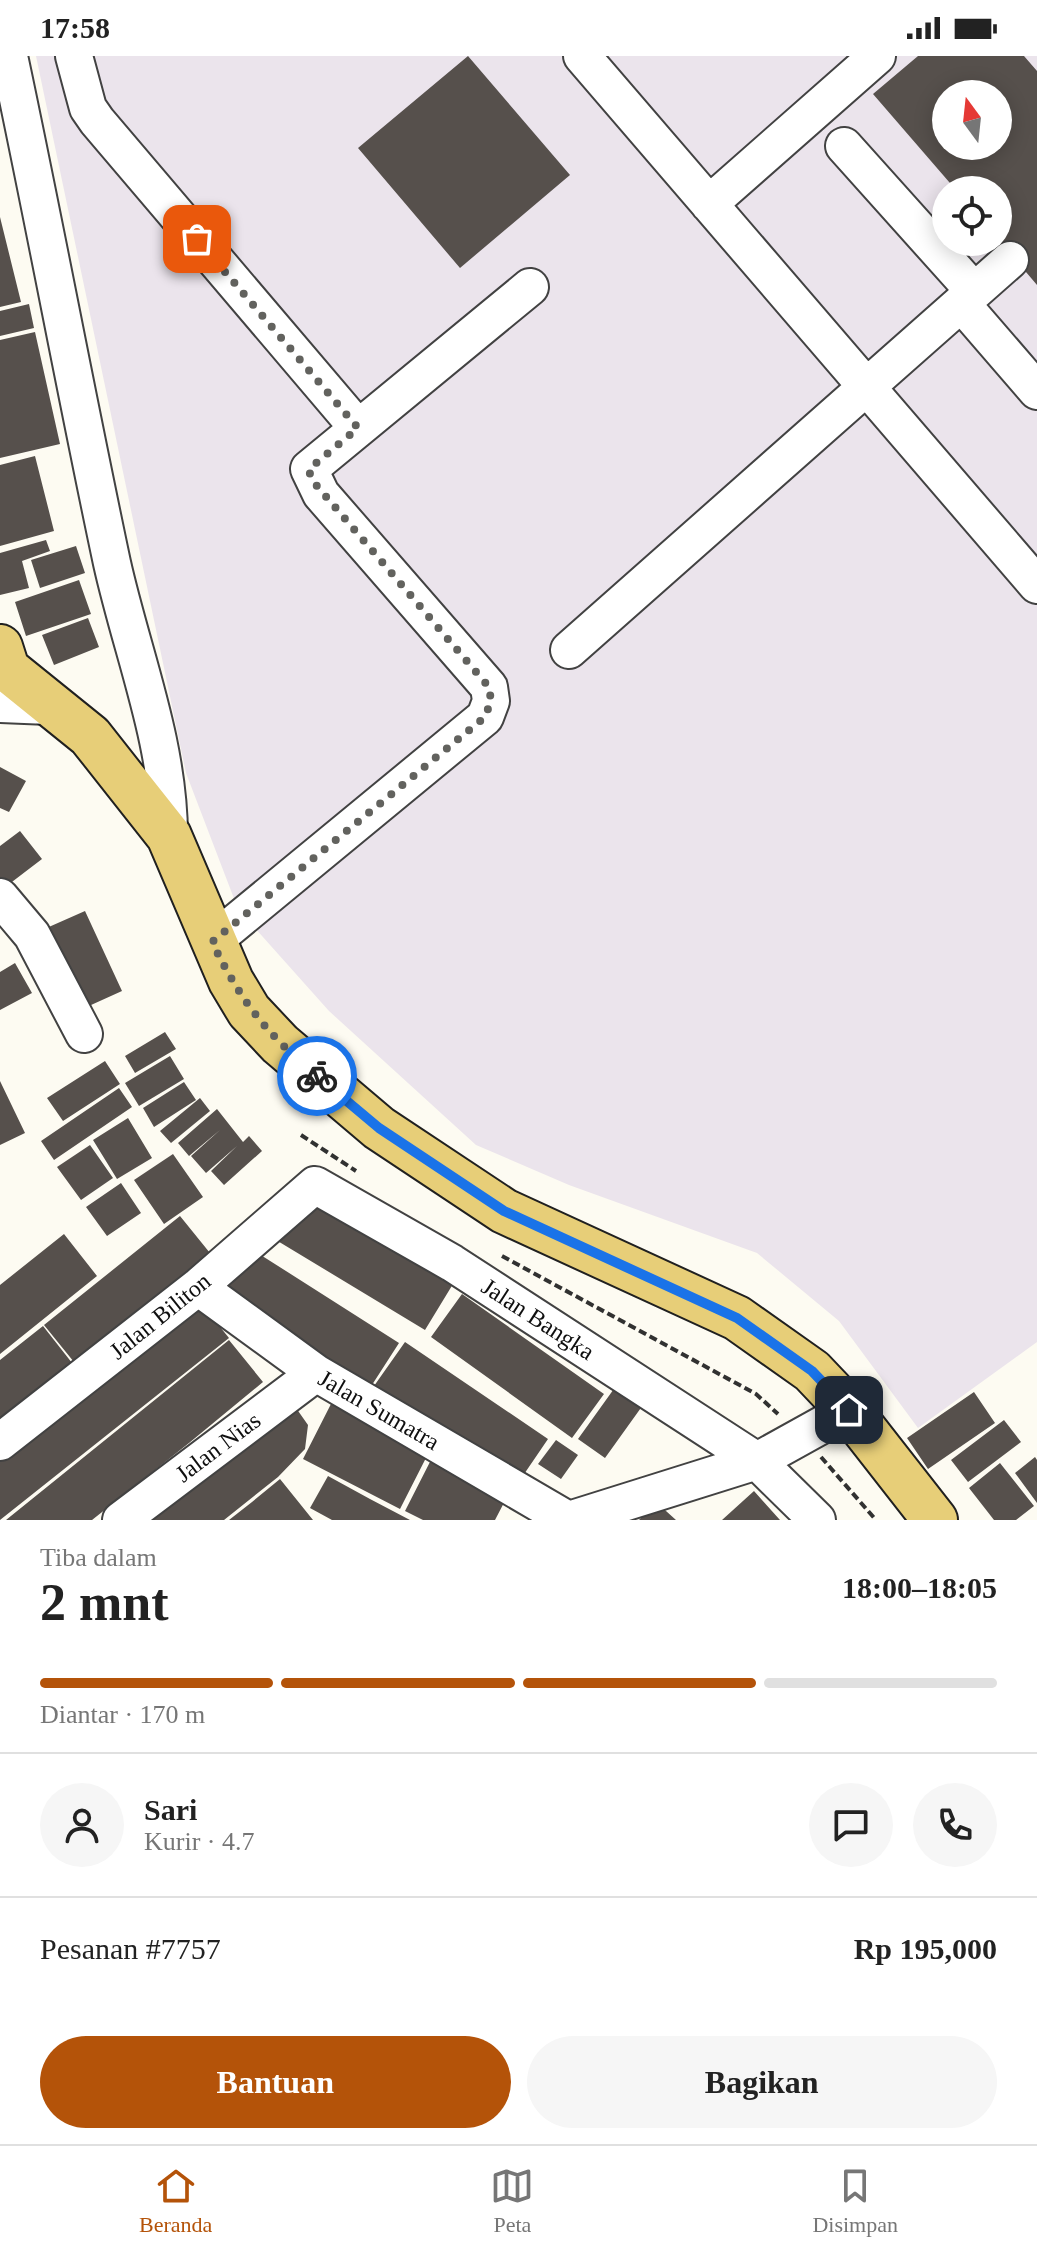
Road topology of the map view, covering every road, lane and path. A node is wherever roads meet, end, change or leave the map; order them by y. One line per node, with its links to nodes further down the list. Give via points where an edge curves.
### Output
1 (9, 56): 16 (street, via 115,577 150,698 169,803)
2 (74, 56): 12 (street, via 88,108 97,121)
3 (582, 56): 6 (street)
4 (877, 56): 6 (street)
5 (844, 146): 9 (street)
6 (709, 204): 10 (street)
7 (1010, 260): 9 (street)
8 (530, 287): 12 (street)
9 (968, 297): 10 (street); 11 (street)
10 (868, 387): 13 (street); 14 (street)
11 (1037, 391)
12 (358, 428): 18 (street, via 309,469 311,479 489,687 491,701 485,717)
13 (1037, 585)
14 (569, 650)
15 (2, 670): 16 (main road, via 90,736)
16 (169, 836): 18 (main road)
17 (0, 897): 19 (street, via 32,935)
18 (212, 942): 26 (main road, via 249,1011 379,1128 504,1211 737,1318 812,1371)
19 (84, 1034)
20 (301, 1135): 21 (path)
21 (365, 1177)
22 (315, 1185): 24 (street, Jalan Biliton); 29 (street, Jalan Bangka, via 452,1263)
23 (497, 1254): 27 (path, via 756,1394)
24 (198, 1287): 25 (street, Jalan Sumatra); 28 (street, Jalan Biliton)
25 (316, 1373): 30 (street, Jalan Nias); 31 (street, Jalan Sumatra)
26 (849, 1410): 27 (street); 34 (main road)
27 (803, 1438): 29 (street); 33 (path)
28 (0, 1442)
29 (757, 1461): 31 (street); 32 (street, Jalan Bangka)
30 (121, 1520)
31 (569, 1520)
32 (817, 1520)
33 (876, 1520)
34 (935, 1520)

